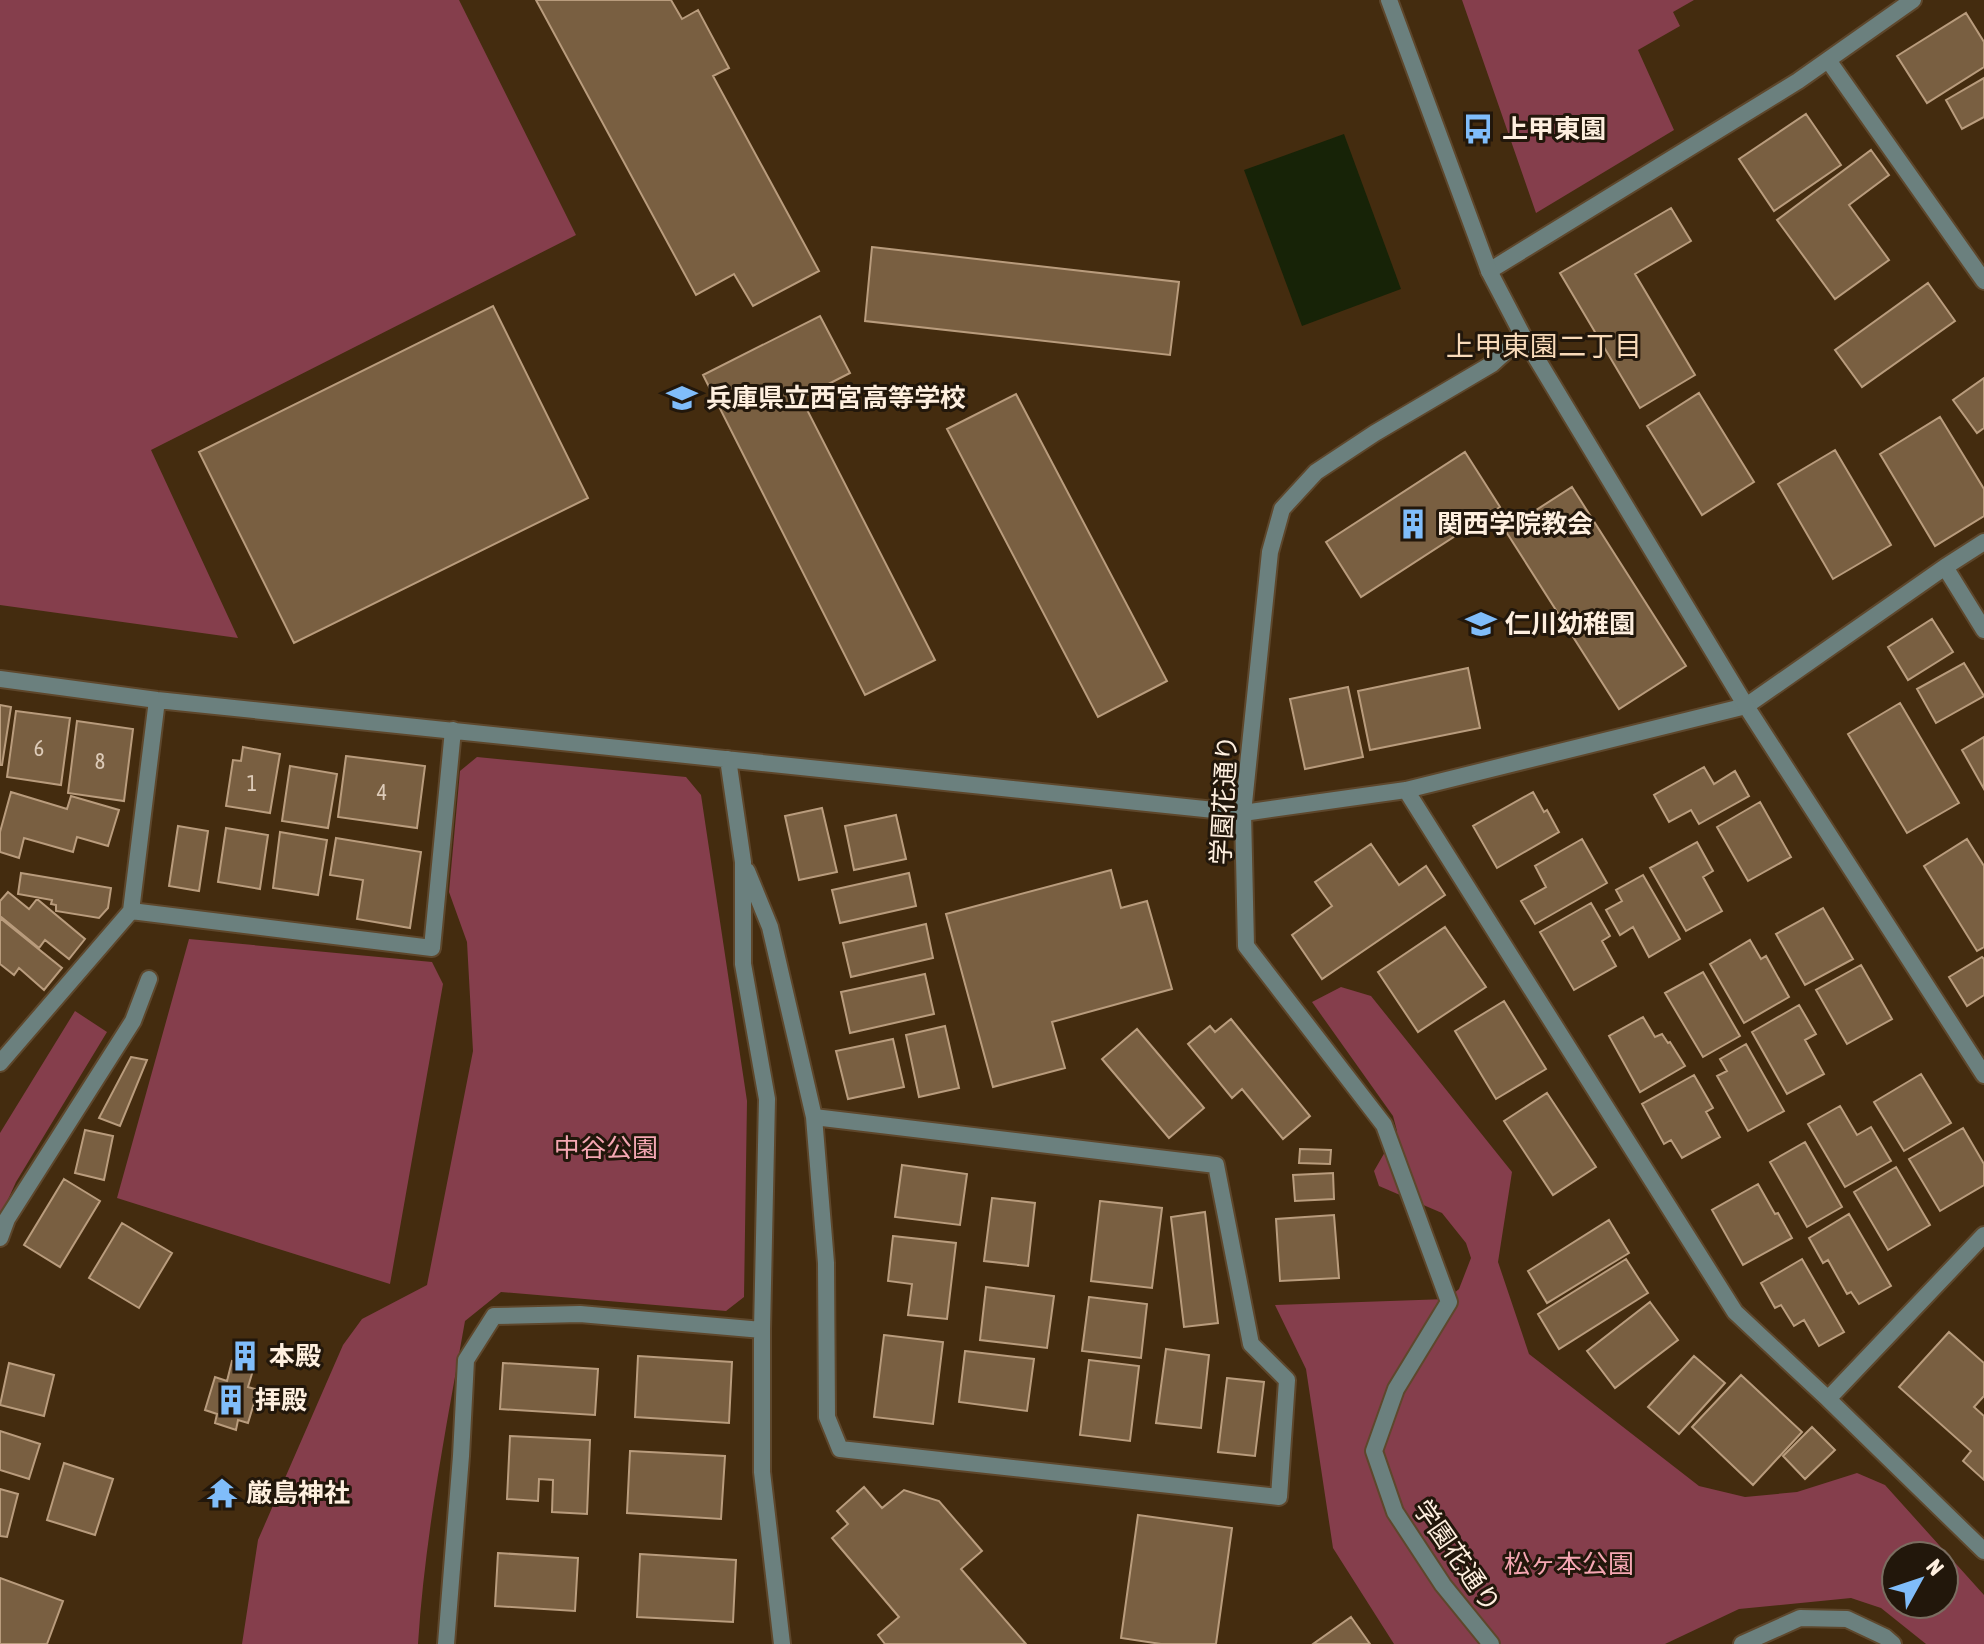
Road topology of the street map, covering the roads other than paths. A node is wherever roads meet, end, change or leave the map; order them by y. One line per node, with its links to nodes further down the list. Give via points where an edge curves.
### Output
1 (1389, 0): 4 (street)
2 (1913, 0): 3 (street)
3 (1828, 60): 4 (street); 5 (street)
4 (1489, 271): 6 (street)
5 (1984, 281)
6 (1523, 336): 12 (street); 16 (street, 学園花通り, via 1492,364 1316,472 1282,509 1270,552)
7 (1984, 542): 8 (street)
8 (1945, 567): 9 (street); 12 (street)
9 (1984, 630)
10 (0, 679): 11 (street)
11 (157, 700): 13 (street); 18 (street)
12 (1746, 706): 15 (street); 21 (street)
13 (453, 730): 14 (street); 18 (street, via 432,948)
14 (728, 759): 16 (street); 17 (street)
15 (1406, 790): 16 (street); 26 (street, via 1735,1312)
16 (1243, 813): 30 (street, 学園花通り, via 1246,946 1384,1125 1449,1302 1396,1389 1374,1451 1395,1512 1443,1585)
17 (743, 862): 22 (street, via 770,927); 25 (street, via 743,964 767,1099)
18 (131, 911): 20 (street)
19 (149, 979): 24 (street, via 133,1021)
20 (0, 1063)
21 (1984, 1075)
22 (814, 1117): 22 (street, via 1216,1165 1251,1344 1287,1380 1279,1497 840,1449 827,1417 826,1263)
23 (1984, 1235): 26 (street)
24 (0, 1238)
25 (762, 1330): 28 (street, via 580,1314 494,1316 466,1360); 29 (street, via 762,1472)
26 (1828, 1399): 27 (street)
27 (1984, 1551)
28 (446, 1644)
29 (782, 1644)
30 (1491, 1644)
31 (1742, 1644): 32 (street, via 1800,1618 1847,1619)
32 (1893, 1644)

